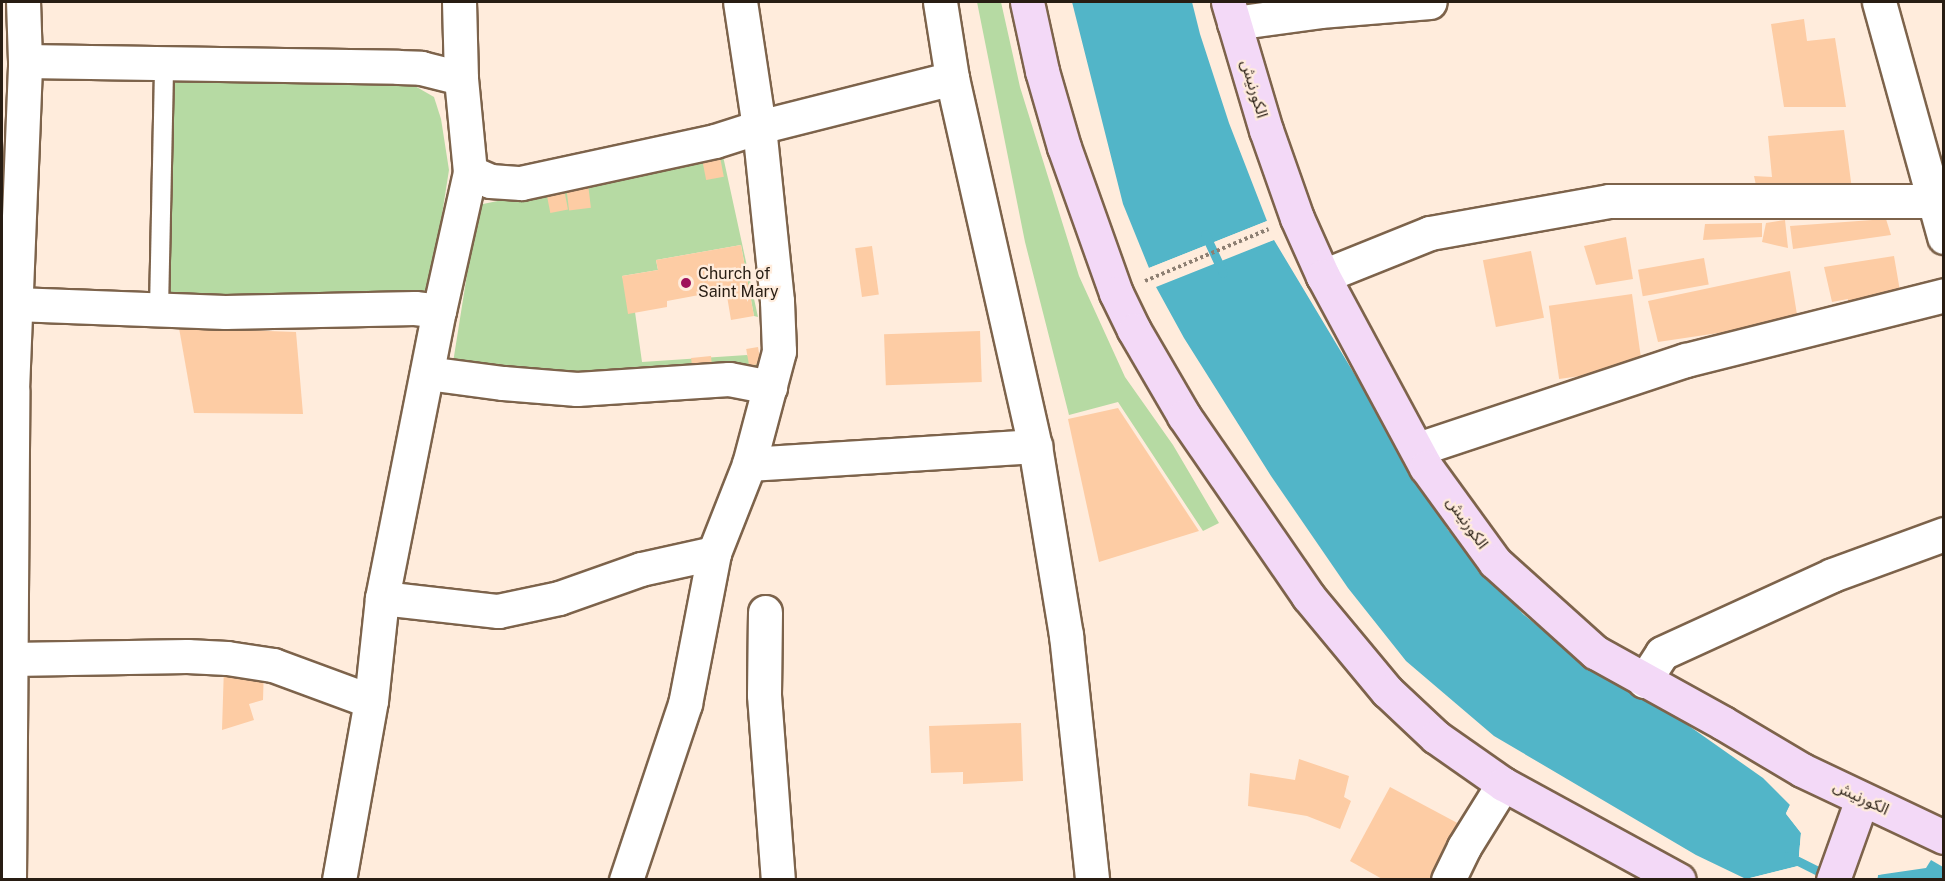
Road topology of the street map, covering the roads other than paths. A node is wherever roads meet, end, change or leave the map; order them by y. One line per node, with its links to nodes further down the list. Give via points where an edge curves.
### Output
1 (23, 2): 10 (street)
2 (459, 2): 12 (street)
3 (740, 2): 14 (street)
4 (940, 2): 13 (street)
5 (1027, 2): 36 (main road, via 1064,147 1116,293 1184,416 1308,596 1388,691 1436,736)
6 (1430, 2): 8 (street)
7 (1880, 2): 17 (street)
8 (1321, 6): 9 (street)
9 (1231, 12): 19 (main road, الكورنيش, via 1266,130 1297,218)
10 (26, 62): 11 (street); 16 (street)
11 (164, 64): 12 (street, via 410,67); 22 (lane)
12 (461, 78): 15 (street)
13 (952, 78): 14 (street); 26 (street)
14 (759, 127): 15 (street, via 715,141 520,183 490,181); 25 (street, via 779,330 779,351)
15 (470, 172): 23 (street)
16 (11, 198): 21 (street)
17 (1936, 201): 18 (street); 19 (street, via 1609,201 1430,233)
18 (1944, 237)
19 (1323, 276): 27 (main road, الكورنيش)
20 (1944, 296): 27 (street, via 1686,360)
21 (15, 304): 22 (street); 33 (street)
22 (159, 309): 23 (street)
23 (439, 311): 24 (street)
24 (427, 373): 25 (street, via 577,389 729,379); 31 (street)
25 (770, 387): 28 (street)
26 (1035, 446): 28 (street); 43 (street, via 1066,634)
27 (1418, 448): 34 (main road, الكورنيش, via 1426,467 1495,562 1595,652)
28 (749, 464): 30 (street)
29 (1944, 534): 34 (street, via 1832,575 1662,653)
30 (714, 553): 31 (street, via 641,569 559,598 498,611); 41 (street, via 685,704)
31 (382, 598): 35 (street)
32 (765, 612): 42 (street, via 764,695)
33 (8, 649): 35 (street, via 227,658 273,665); 39 (street)
34 (1644, 681): 37 (main road, الكورنيش, via 1802,770)
35 (370, 701): 40 (street)
36 (1503, 784): 44 (street); 45 (main road)
37 (1856, 814): 38 (main road, الكورنيش); 46 (main road)
38 (1944, 837)
39 (9, 879)
40 (339, 879)
41 (626, 879)
42 (778, 879)
43 (1092, 879)
44 (1448, 879)
45 (1679, 879)
46 (1833, 879)

